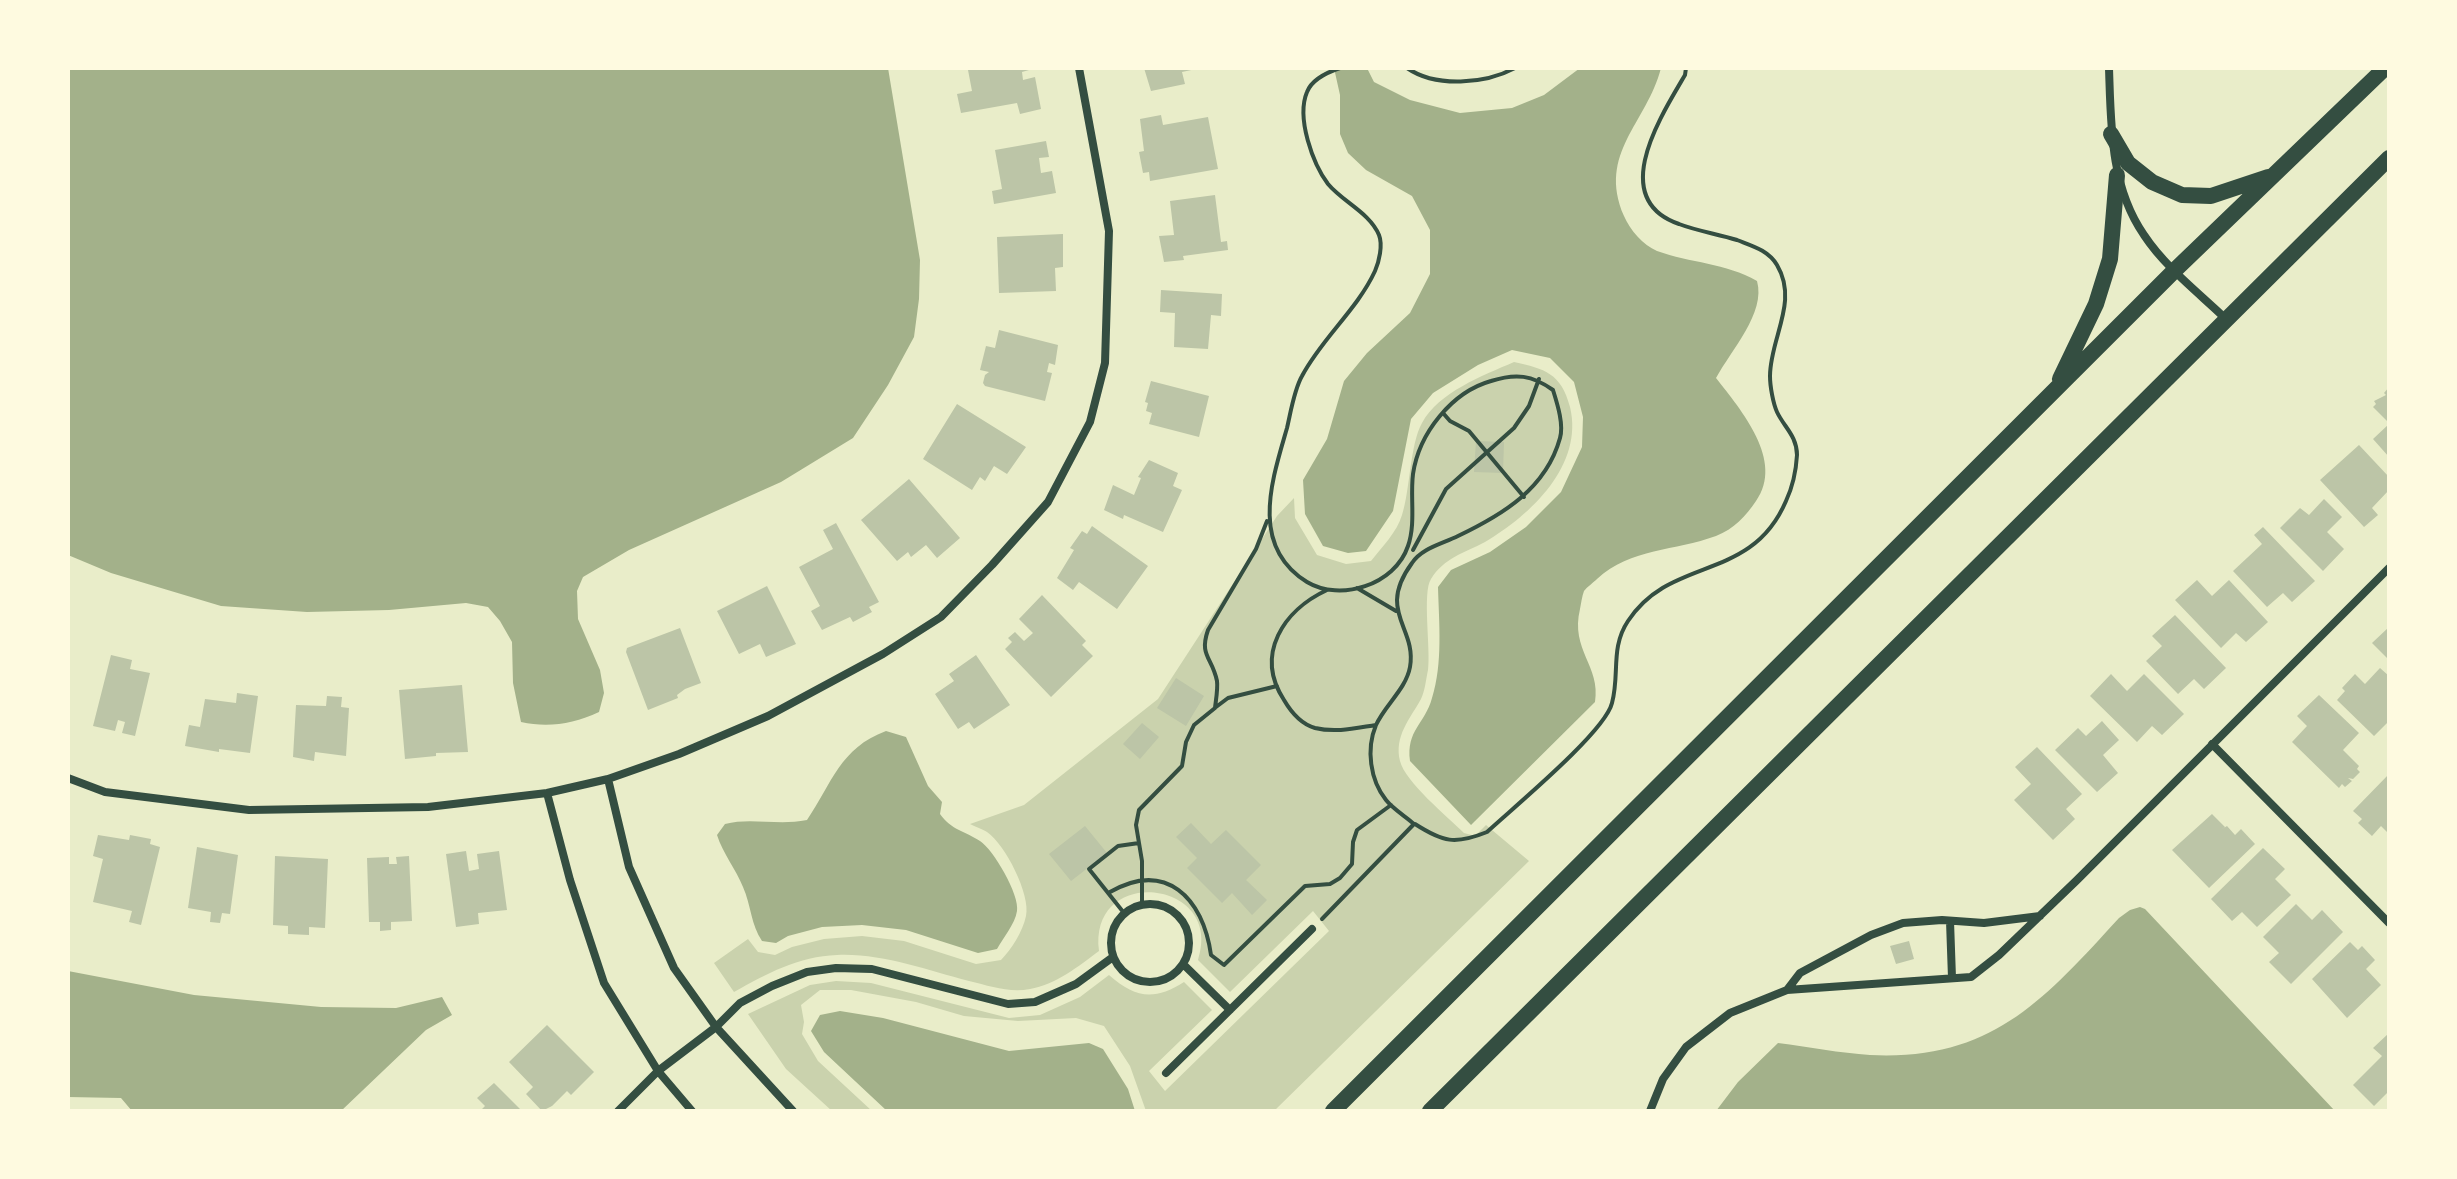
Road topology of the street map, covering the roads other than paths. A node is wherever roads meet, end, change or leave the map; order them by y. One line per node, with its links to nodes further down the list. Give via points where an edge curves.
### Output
1 (1079, 68): 14 (street, via 1109,231 1105,363 1090,422 1048,502 941,617 883,654 768,716)
2 (2109, 68): 4 (street)
3 (2385, 68): 7 (main road)
4 (2111, 134): 6 (street); 7 (main road, via 2128,163 2152,182 2182,195 2211,196)
5 (2389, 158): 9 (main road)
6 (2117, 175): 8 (street, via 2144,236); 10 (main road, via 2110,259 2096,304)
7 (2274, 175): 8 (main road)
8 (2175, 270): 9 (street); 10 (main road)
9 (2227, 320): 32 (main road)
10 (2053, 392): 31 (main road)
11 (2389, 568): 12 (street)
12 (2212, 744): 16 (street); 18 (street)
13 (68, 778): 15 (street, via 105,792 249,810 428,807)
14 (608, 779): 15 (street); 25 (street, via 629,867 674,968)
15 (547, 793): 26 (street, via 604,983)
16 (2040, 916): 17 (street); 22 (street, via 1971,977)
17 (1950, 921): 22 (street); 23 (street, via 1903,923 1871,935 1800,973)
18 (2389, 923)
19 (1312, 929): 24 (street)
20 (1113, 957): 21 (street, via 1128,976 1152,982 1164,980); 21 (street, via 1111,933 1124,913 1155,904 1178,915 1186,926 1188,952); 25 (street, via 1076,984 1035,1002 1008,1004 872,969 807,972 740,1003)
21 (1183, 964): 24 (street)
22 (1952, 978): 23 (street)
23 (1787, 990): 33 (street, via 1730,1013 1686,1047 1663,1079)
24 (1230, 1010): 27 (street)
25 (716, 1027): 26 (street); 30 (street)
26 (658, 1071): 28 (street); 29 (street)
27 (1166, 1073)
28 (618, 1111)
29 (692, 1111)
30 (793, 1111)
31 (1333, 1111)
32 (1430, 1111)
33 (1650, 1111)

